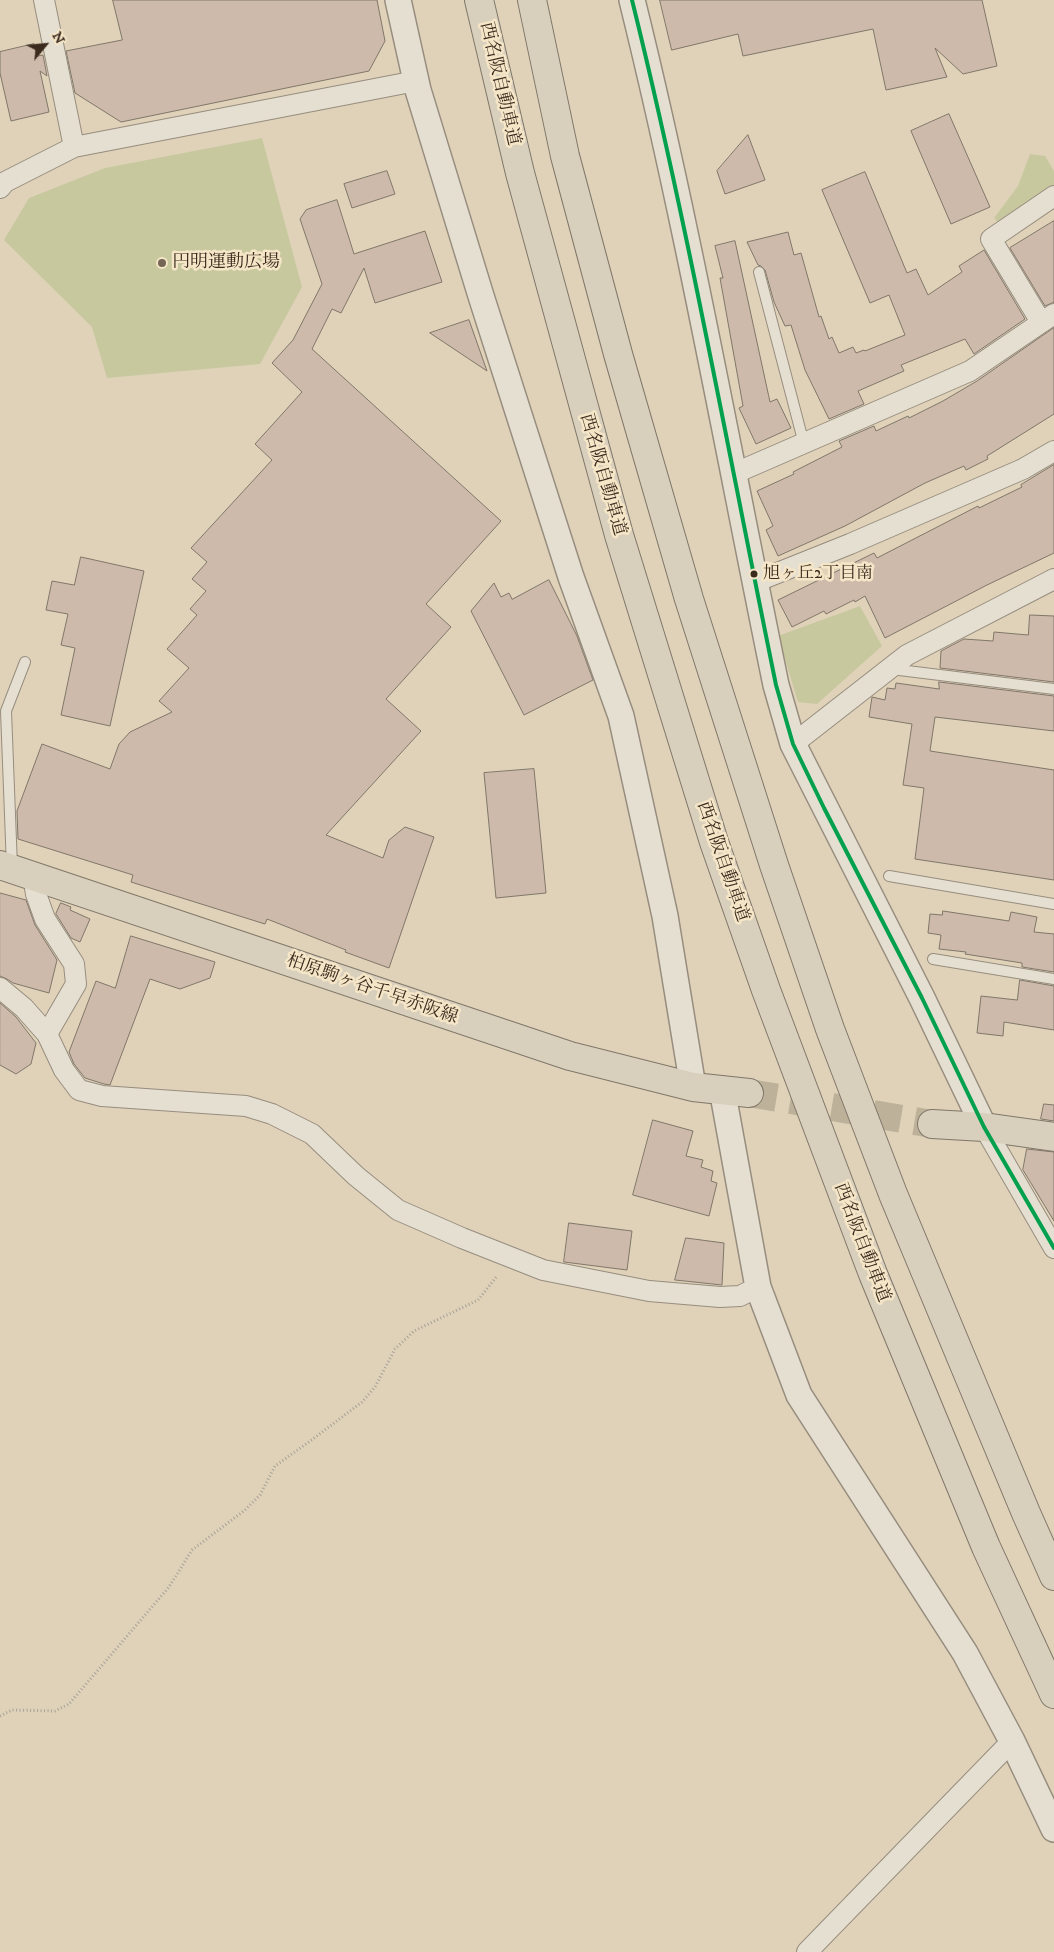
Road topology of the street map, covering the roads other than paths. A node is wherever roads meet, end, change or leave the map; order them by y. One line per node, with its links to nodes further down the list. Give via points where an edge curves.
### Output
1 (44, 0): 7 (street)
2 (398, 0): 6 (street)
3 (479, 0): 37 (main road, 西名阪自動車道, via 520,173 616,526 714,842 779,1026 873,1274 986,1547)
4 (532, 0): 36 (main road, via 566,156 618,354 689,599 777,874 830,1029 893,1194)
5 (632, 0): 14 (street, via 676,194)
6 (416, 81): 7 (street); 28 (street, via 571,578 621,716 665,916)
7 (74, 146): 8 (street, via 5,182)
8 (0, 188)
9 (1054, 196): 11 (street, via 991,239)
10 (759, 272): 12 (lane)
11 (1048, 318): 12 (street, via 970,371)
12 (804, 444): 14 (street)
13 (1054, 451): 16 (street, via 1023,469)
14 (733, 474): 16 (street)
15 (1054, 579): 18 (street, via 907,655)
16 (755, 582): 20 (street, via 776,684)
17 (25, 662): 21 (lane, via 6,710)
18 (889, 669): 19 (lane); 20 (street)
19 (1054, 689)
20 (793, 744): 32 (street)
21 (15, 870): 27 (street, via 36,894 45,919 74,964 76,984); 28 (main road, 柏原駒ヶ谷千早赤阪線, via 570,1056)
22 (889, 876): 23 (lane)
23 (1054, 904)
24 (933, 958): 25 (lane)
25 (1054, 979)
26 (0, 988): 27 (street)
27 (47, 1034): 35 (street, via 64,1070 79,1090 102,1096 246,1106 272,1114 312,1134 398,1210 543,1270 650,1291 720,1297 740,1296)
28 (693, 1086): 29 (main road, 柏原駒ヶ谷千早赤阪線)
29 (722, 1089): 30 (main road, 柏原駒ヶ谷千早赤阪線); 35 (street)
30 (749, 1093)
31 (932, 1124): 32 (main road)
32 (984, 1127): 33 (main road); 34 (street)
33 (1054, 1137)
34 (1054, 1248)
35 (758, 1287): 38 (street, via 799,1396 966,1654)
36 (1054, 1576)
37 (1054, 1694)
38 (1012, 1741): 39 (street); 40 (street)
39 (1054, 1829)
40 (806, 1952)

